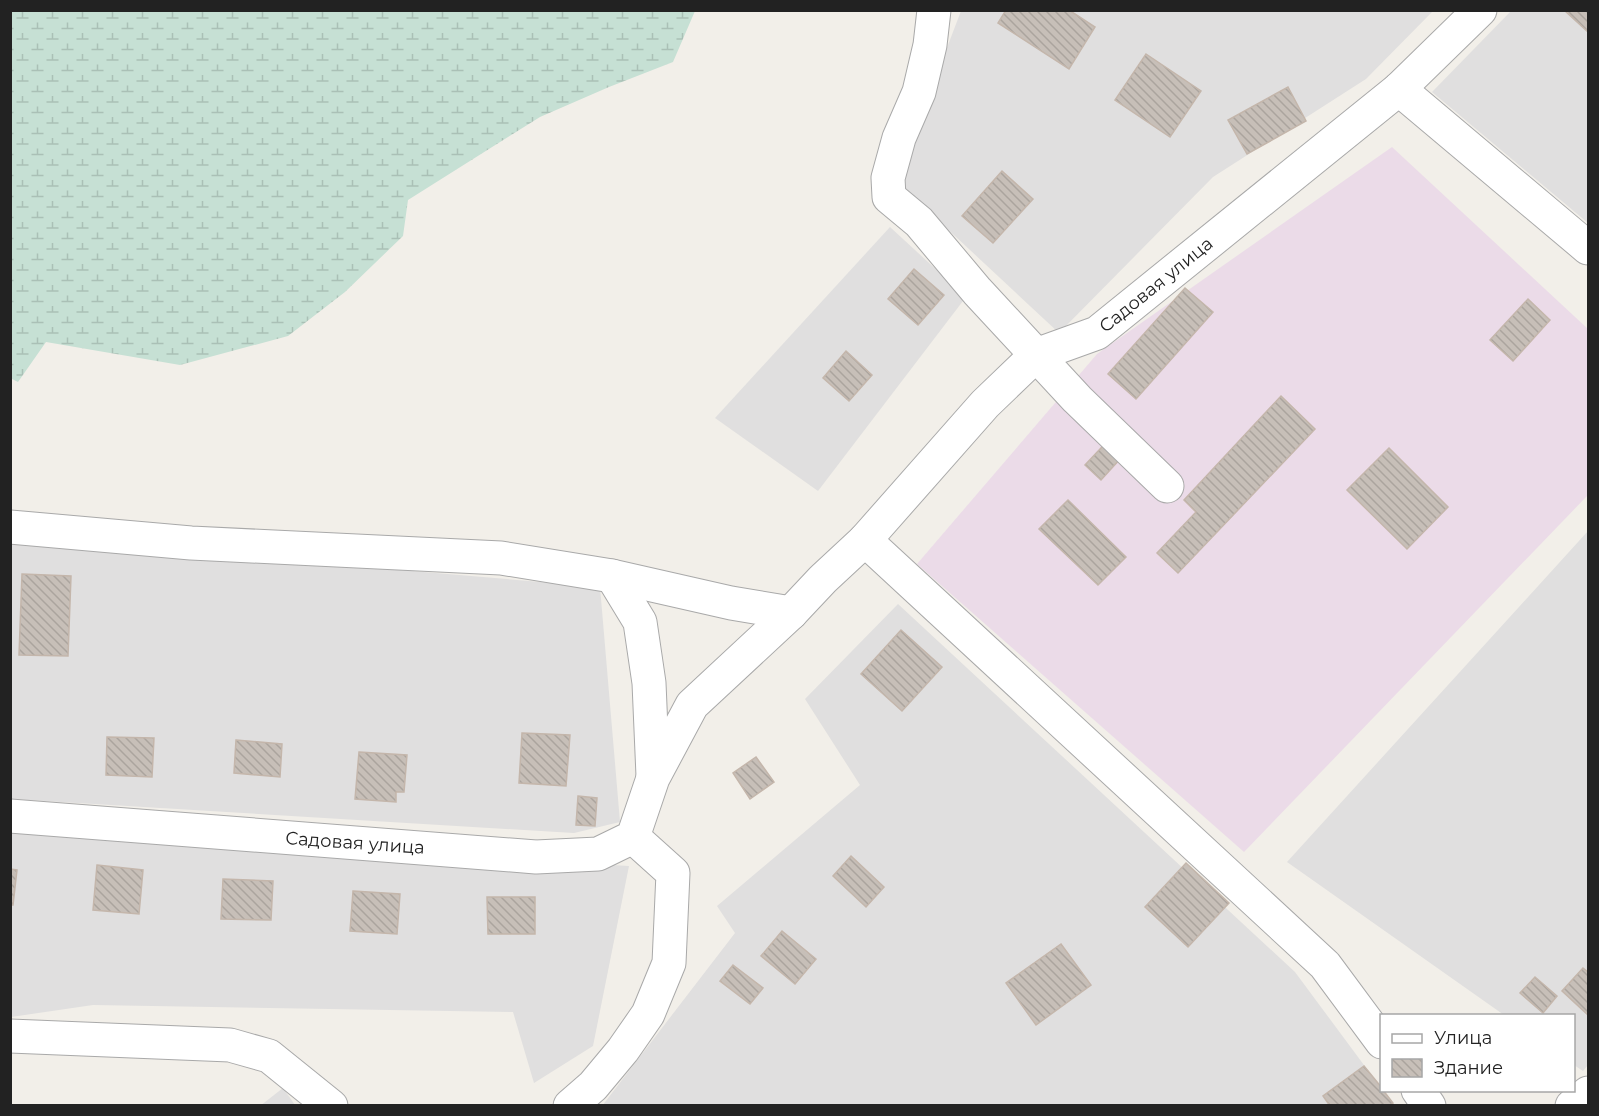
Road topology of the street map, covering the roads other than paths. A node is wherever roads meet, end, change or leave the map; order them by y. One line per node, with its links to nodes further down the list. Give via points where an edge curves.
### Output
1 (934, 10): 5 (street, via 919,92 899,138 888,178 889,197 919,222)
2 (1480, 10): 3 (street, Садовая улица)
3 (1399, 89): 4 (street); 5 (street, Садовая улица, via 1097,333)
4 (1588, 248)
5 (1036, 355): 6 (street); 8 (street, Садовая улица, via 986,404)
6 (1167, 486)
7 (10, 527): 9 (street, via 191,543 501,558)
8 (865, 540): 10 (street, Садовая улица); 15 (street, via 1325,965)
9 (612, 576): 10 (street); 11 (street, Садовая улица, via 640,622 649,684)
10 (791, 613): 11 (street, Садовая улица, via 692,705)
11 (653, 777): 13 (street, Садовая улица)
12 (10, 816): 13 (street, Садовая улица, via 536,857 598,854)
13 (633, 837): 19 (street, via 673,873 669,963 642,1023 593,1086)
14 (10, 1036): 18 (street, via 230,1045 269,1056)
15 (1380, 1039)
16 (1419, 1092): 20 (street)
17 (1588, 1093): 21 (street)
18 (331, 1106)
19 (570, 1106)
20 (1429, 1106)
21 (1572, 1106)

